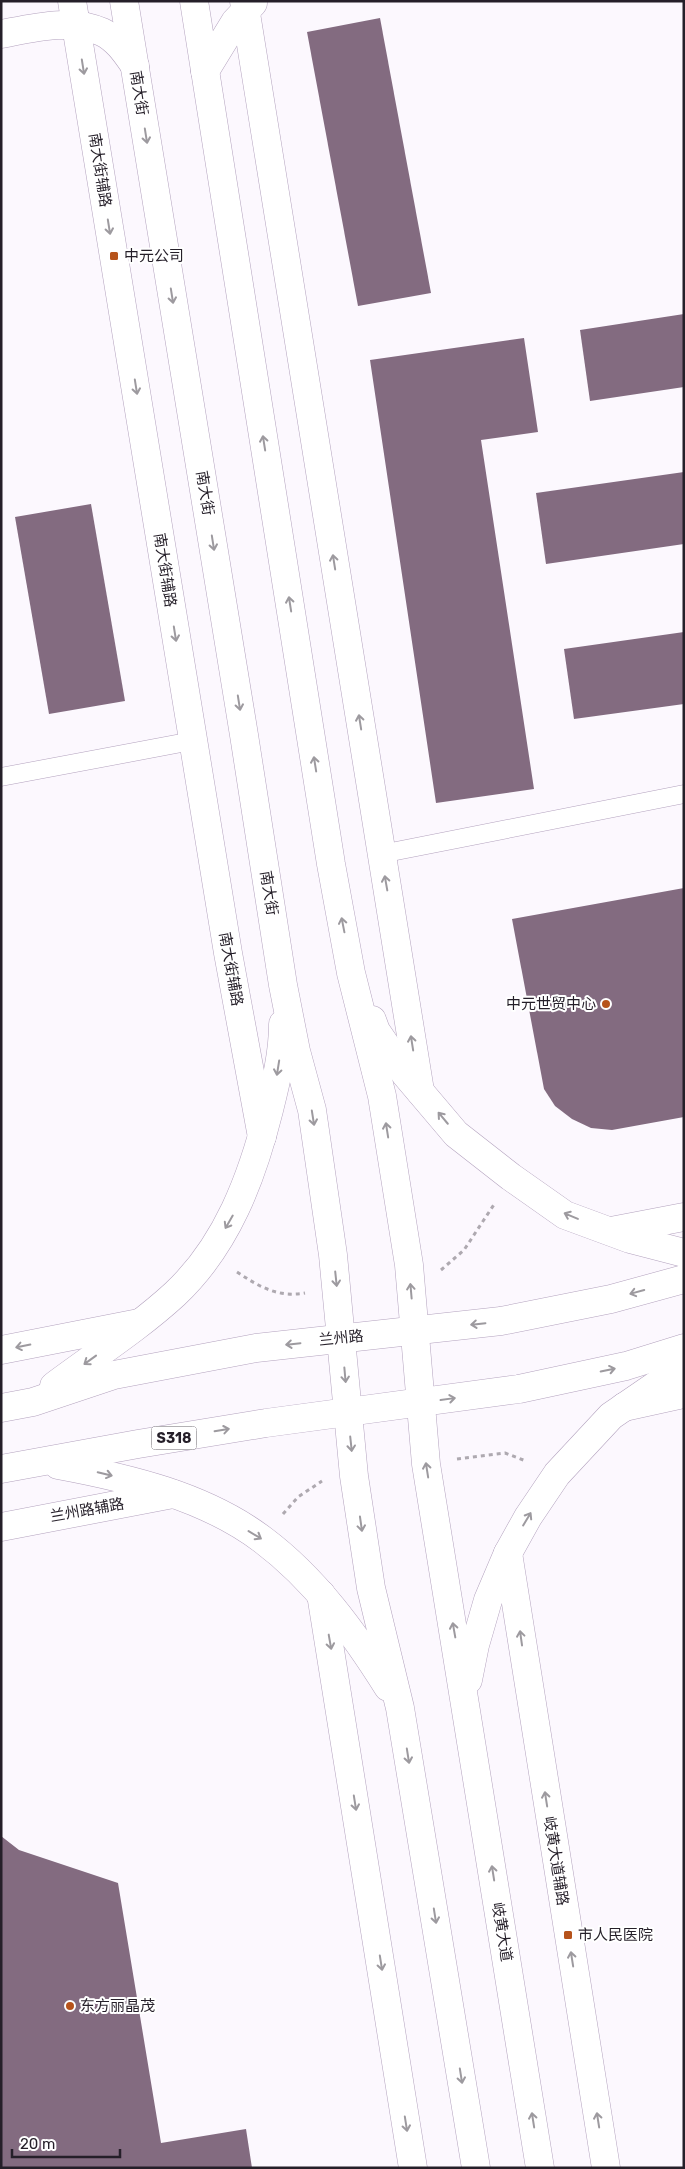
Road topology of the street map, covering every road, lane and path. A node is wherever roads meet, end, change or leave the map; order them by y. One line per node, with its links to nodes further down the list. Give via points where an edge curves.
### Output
1 (124, 1): 7 (main road, 南大街)
2 (194, 1): 8 (main road)
3 (248, 4): 8 (main road); 12 (main road, one-way to 3)
4 (74, 8): 5 (main road); 6 (main road, via 46,26); 7 (main road, via 120,45); 9 (main road, 南大街辅路, one-way to 9)
5 (1, 18)
6 (1, 34)
7 (134, 66): 14 (main road, 南大街, one-way to 14)
8 (205, 71): 13 (main road, one-way to 8, via 331,864)
9 (192, 741): 10 (lane); 16 (main road, 南大街辅路)
10 (1, 777)
11 (684, 794): 12 (lane)
12 (381, 854): 15 (main road, one-way to 12)
13 (352, 973): 15 (main road, via 376,1031); 22 (main road, 岐黄大道, one-way to 13, via 382,1096)
14 (283, 985): 16 (main road, one-way to 16, via 283,1040); 24 (main road, one-way to 24, via 312,1110)
15 (420, 1091): 17 (main road, one-way to 15, via 456,1134)
16 (262, 1137): 21 (main road, one-way to 21, via 239,1204)
17 (511, 1177): 19 (main road, one-way to 17, via 566,1215); 22 (path, via 464,1250 441,1271)
18 (684, 1217): 19 (main road)
19 (612, 1232): 20 (main road)
20 (684, 1253)
21 (210, 1255): 24 (path, via 263,1289 291,1296); 25 (main road, via 176,1293)
22 (410, 1276): 26 (main road, 岐黄大道, one-way to 22)
23 (684, 1279): 26 (main road, 兰州路, one-way to 26, via 501,1321)
24 (336, 1288): 27 (main road)
25 (139, 1324): 29 (main road, one-way to 29); 32 (main road, one-way to 32)
26 (414, 1331): 27 (main road, 兰州路); 33 (main road, 岐黄大道)
27 (341, 1338): 32 (main road, 兰州路, one-way to 32, via 256,1348 114,1374); 36 (main road, one-way to 36)
28 (684, 1348): 33 (main road, S318, one-way to 28, via 518,1389 626,1366)
29 (1, 1350)
30 (684, 1366): 34 (main road)
31 (684, 1394): 34 (main road)
32 (33, 1402): 35 (main road, 兰州路)
33 (420, 1402): 36 (main road, S318); 43 (main road, 岐黄大道, one-way to 33, via 426,1464)
34 (624, 1407): 41 (main road, one-way to 34, via 557,1474 611,1416)
35 (1, 1408)
36 (348, 1412): 37 (main road, S318, one-way to 36, via 246,1426); 44 (main road, one-way to 44, via 371,1588)
37 (40, 1462): 38 (main road, S318); 39 (main road, one-way to 39, via 132,1480)
38 (1, 1470)
39 (173, 1494): 40 (main road, 兰州路辅路); 42 (main road, one-way to 42, via 222,1515 262,1539)
40 (1, 1527)
41 (508, 1553): 43 (main road, via 488,1600); 48 (main road, 岐黄大道辅路, one-way to 41)
42 (322, 1594): 44 (main road, via 371,1661); 45 (main road, one-way to 45)
43 (465, 1696): 47 (main road, 岐黄大道, one-way to 43)
44 (400, 1708): 46 (main road, one-way to 46)
45 (413, 2168)
46 (476, 2168)
47 (540, 2168)
48 (606, 2168)

